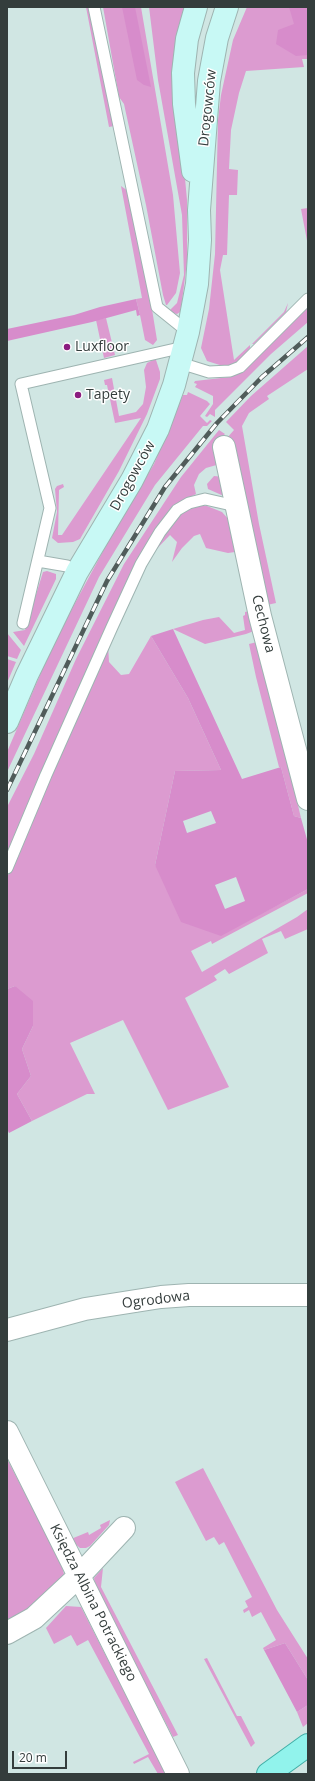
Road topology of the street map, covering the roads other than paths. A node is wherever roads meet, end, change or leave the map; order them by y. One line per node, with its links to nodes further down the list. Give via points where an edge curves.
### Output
1 (94, 7): 6 (lane, via 157,307)
2 (196, 7): 4 (street, Drogowców, via 187,39 183,73 185,110)
3 (227, 7): 4 (street, Drogowców, via 217,38 209,81)
4 (199, 210): 6 (street, Drogowców, via 197,284)
5 (308, 299): 6 (lane, via 240,367 230,371 209,372)
6 (184, 347): 9 (lane, via 21,384 50,508); 10 (street, Drogowców, via 158,429 132,480)
7 (224, 447): 8 (street, Cechowa)
8 (236, 506): 13 (street, Cechowa, via 260,616); 14 (lane, via 205,499 189,503 177,510 160,532 141,564 97,660)
9 (38, 560): 10 (lane, via 67,566); 11 (lane)
10 (77, 572): 12 (street, Drogowców)
11 (23, 623)
12 (7, 722)
13 (308, 799)
14 (7, 868)
15 (308, 1295): 16 (street, Ogrodowa, via 189,1294 161,1297 85,1309)
16 (7, 1330)
17 (7, 1432): 19 (street, Księdza Albina Potrackiego)
18 (124, 1528): 19 (street)
19 (79, 1576): 20 (street, via 34,1618); 22 (street, Księdza Albina Potrackiego)
20 (7, 1633)
21 (308, 1745): 23 (main road)
22 (178, 1774)
23 (268, 1774)

